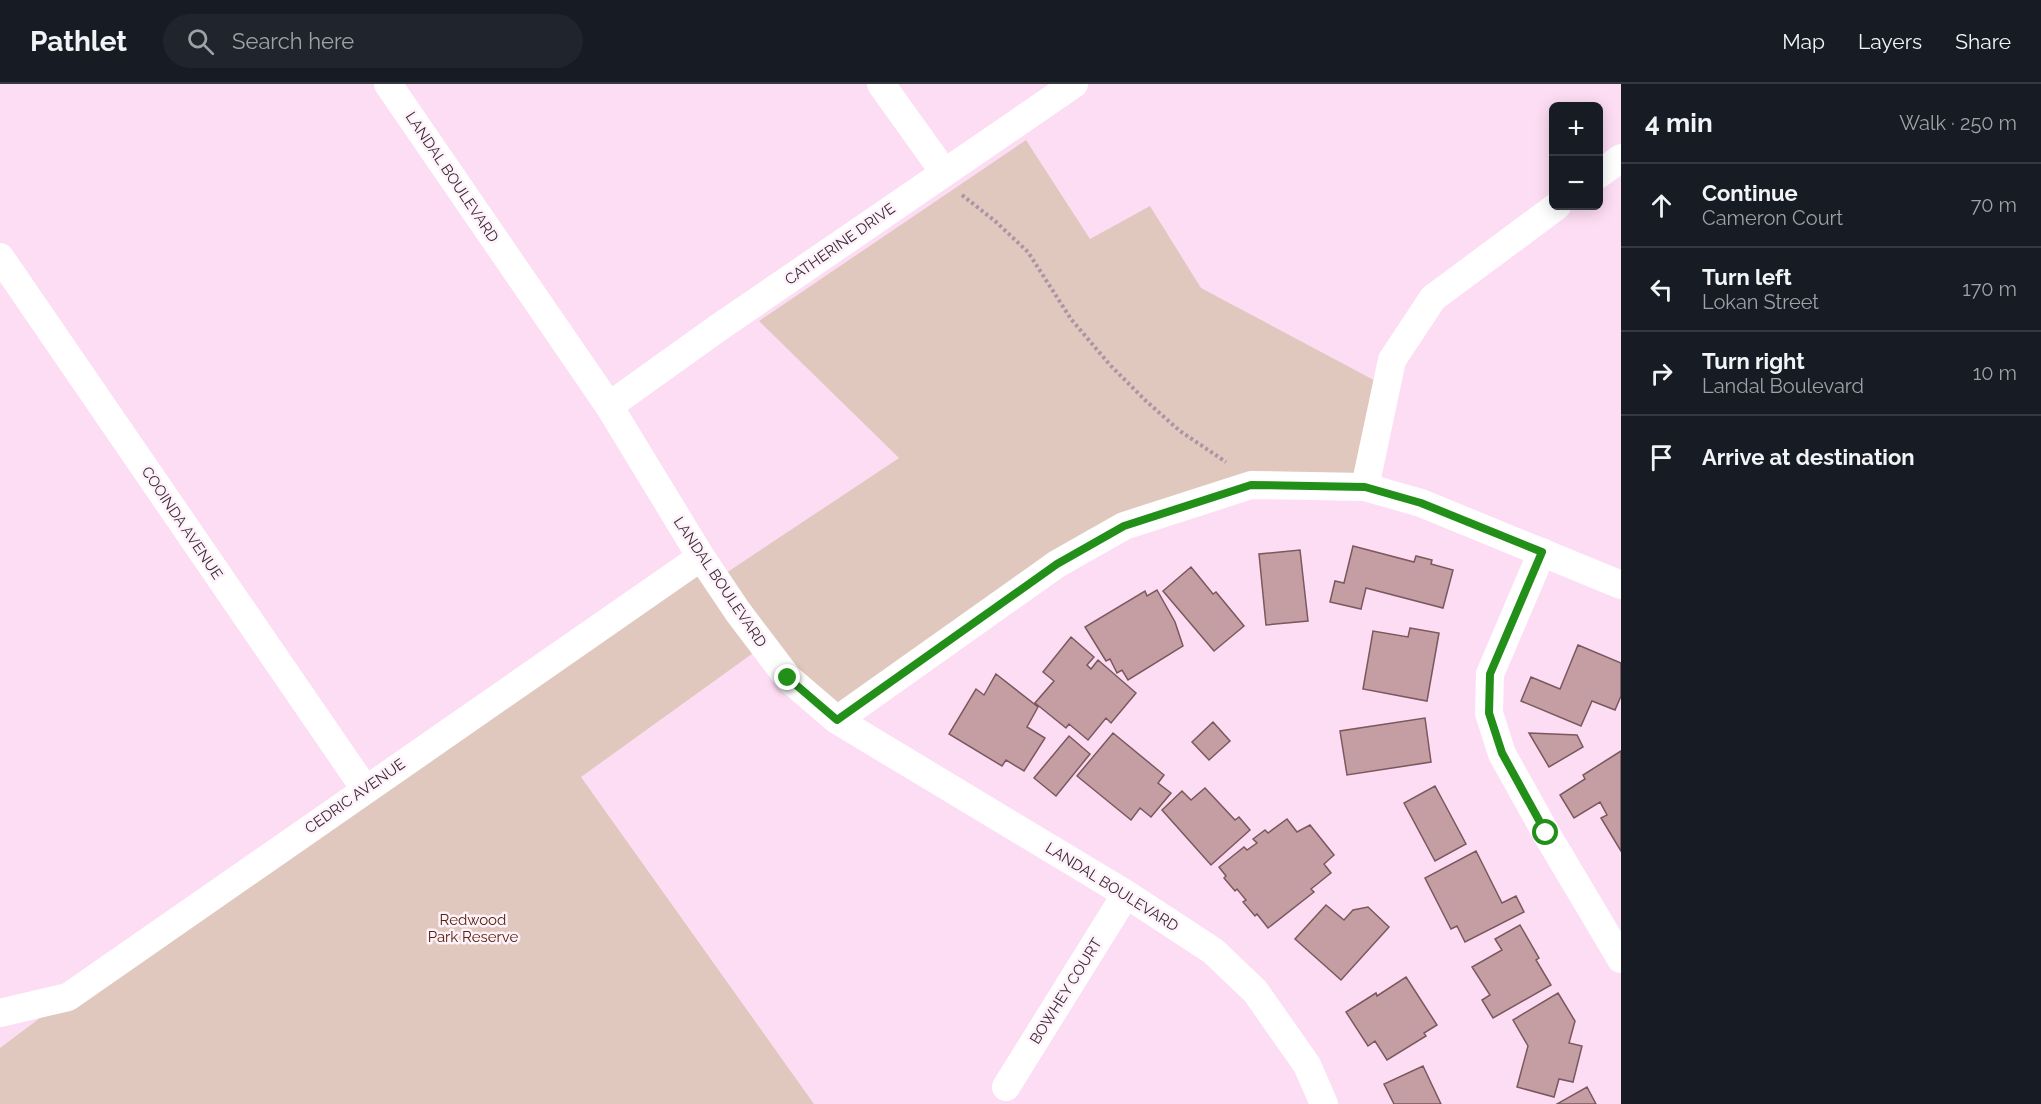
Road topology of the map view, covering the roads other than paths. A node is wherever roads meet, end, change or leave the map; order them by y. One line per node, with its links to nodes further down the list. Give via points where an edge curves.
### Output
1 (388, 84): 9 (street, LANDAL BOULEVARD)
2 (881, 84): 5 (street)
3 (1074, 84): 5 (street, CATHERINE DRIVE)
4 (1621, 158): 6 (street)
5 (944, 172): 9 (street, CATHERINE DRIVE)
6 (1603, 172)
7 (1552, 210): 10 (street, via 1433,298 1392,360)
8 (0, 256): 15 (street, COOINDA AVENUE)
9 (609, 406): 12 (street, LANDAL BOULEVARD)
10 (1365, 487): 11 (street, via 1421,503); 14 (street, via 1251,485 1124,526 1057,564)
11 (1542, 552): 13 (street); 17 (street, via 1490,674 1489,713 1502,753)
12 (701, 557): 14 (street, LANDAL BOULEVARD, via 788,678); 15 (street, CEDRIC AVENUE)
13 (1621, 585)
14 (837, 720): 16 (street, LANDAL BOULEVARD)
15 (365, 789): 18 (street, CEDRIC AVENUE, via 69,997)
16 (1126, 894): 19 (street, BOWHEY COURT); 20 (street, LANDAL BOULEVARD, via 1213,951 1255,991 1307,1065)
17 (1621, 959)
18 (0, 1013)
19 (1006, 1087)
20 (1324, 1104)

